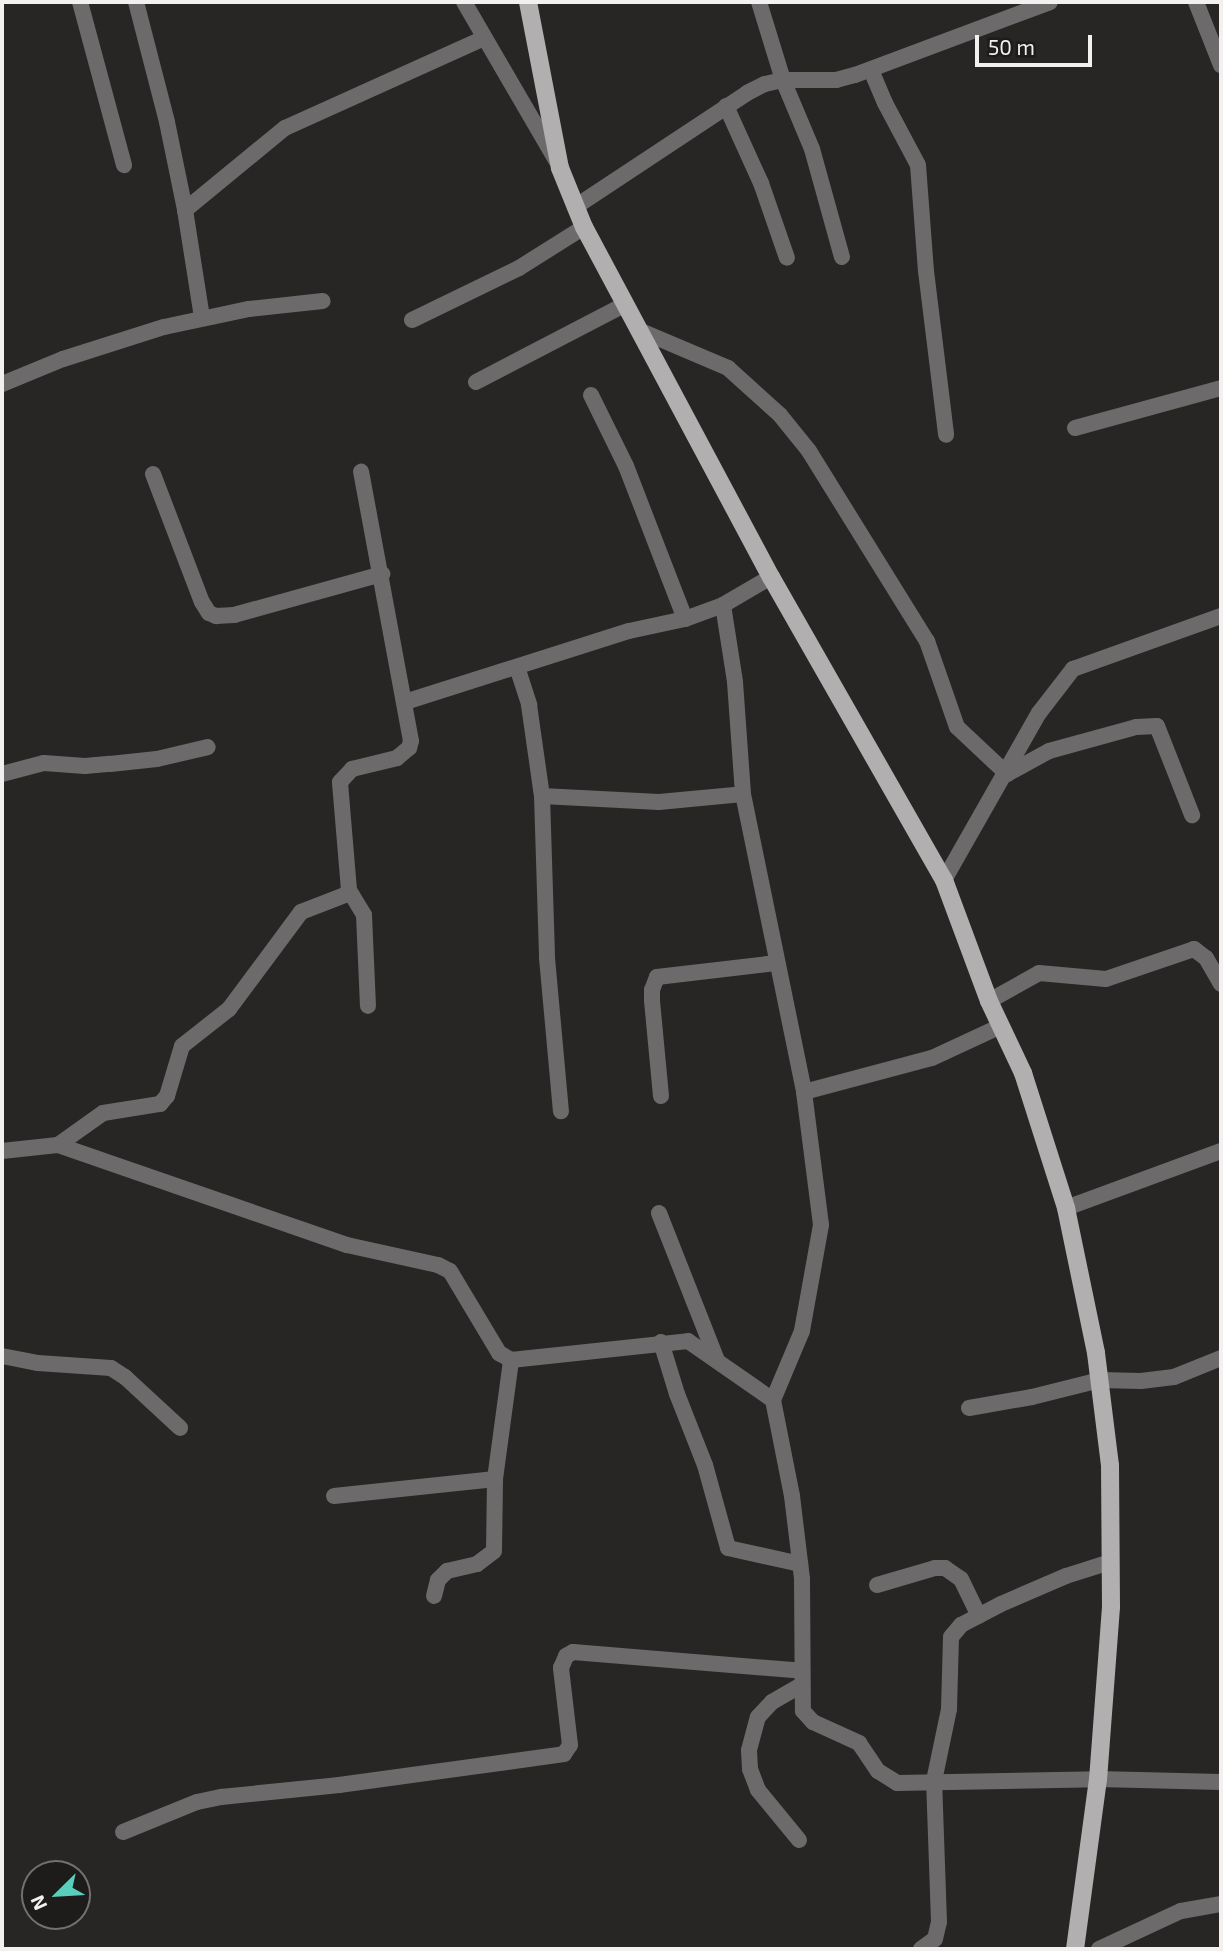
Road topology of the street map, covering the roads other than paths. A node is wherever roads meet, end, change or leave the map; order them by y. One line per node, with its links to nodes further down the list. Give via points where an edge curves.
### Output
1 (80, 2): 13 (street)
2 (136, 2): 16 (street)
3 (464, 2): 8 (street)
4 (528, 2): 14 (main road)
5 (759, 2): 11 (street)
6 (1050, 2): 10 (street)
7 (1196, 2): 9 (street)
8 (484, 38): 14 (street); 16 (street, via 285,128)
9 (1221, 65)
10 (871, 70): 11 (street, via 836,80); 30 (street, via 918,165)
11 (783, 80): 12 (street, via 765,84); 18 (street, via 812,149)
12 (726, 106): 15 (street); 19 (street, via 761,183)
13 (124, 165)
14 (560, 168): 15 (main road)
15 (575, 207): 17 (main road)
16 (186, 210): 22 (street)
17 (584, 227): 21 (main road); 23 (street, via 519,268)
18 (842, 257)
19 (787, 258)
20 (323, 301): 22 (street)
21 (624, 305): 24 (main road); 25 (street)
22 (202, 317): 26 (street, via 63,359)
23 (412, 320)
24 (641, 331): 34 (main road); 42 (street, via 728,368 780,415 802,442 927,641 957,727)
25 (476, 382)
26 (2, 384)
27 (1221, 388): 29 (street)
28 (591, 395): 37 (street, via 626,466)
29 (1075, 428)
30 (946, 435)
31 (361, 472): 33 (street)
32 (153, 474): 33 (street, via 209,613 234,615)
33 (382, 574): 39 (street)
34 (771, 578): 35 (street); 46 (main road)
35 (723, 605): 37 (street); 43 (street)
36 (1221, 616): 42 (street, via 1073,670 1039,713)
37 (685, 619): 38 (street, via 629,631)
38 (517, 667): 39 (street); 44 (street, via 529,705)
39 (405, 702): 47 (street, via 409,748 397,758 352,769 340,782)
40 (208, 747): 41 (street, via 157,759 85,766 44,763)
41 (2, 774)
42 (1007, 774): 45 (street, via 1049,751 1136,727 1157,726); 46 (street)
43 (743, 794): 44 (street, via 659,802); 48 (street)
44 (542, 796): 55 (street, via 547,958)
45 (1192, 815)
46 (944, 880): 50 (main road)
47 (349, 890): 51 (street, via 364,915); 56 (street, via 301,912 229,1009 182,1046 167,1096 160,1104 103,1113)
48 (778, 963): 53 (street); 54 (street, via 657,977 652,1001)
49 (1221, 984): 50 (street, via 1206,958 1194,949 1106,979 1040,973)
50 (989, 1001): 52 (main road)
51 (368, 1006)
52 (1001, 1026): 53 (street, via 932,1058); 59 (main road, via 1023,1073)
53 (804, 1092): 67 (street, via 821,1225 802,1331)
54 (661, 1096)
55 (561, 1111)
56 (58, 1145): 57 (street); 64 (street, via 347,1245 438,1265 450,1271 499,1353)
57 (2, 1151)
58 (1221, 1151): 59 (street)
59 (1066, 1208): 66 (main road)
60 (659, 1213): 65 (street)
61 (661, 1342): 64 (street); 65 (street, via 688,1341); 73 (street, via 705,1465 728,1549)
62 (2, 1356): 69 (street, via 111,1368)
63 (1221, 1358): 66 (street, via 1174,1377)
64 (511, 1360): 70 (street)
65 (717, 1360): 67 (street)
66 (1100, 1380): 68 (street); 72 (main road, via 1110,1465)
67 (773, 1400): 73 (street)
68 (969, 1408)
69 (180, 1428)
70 (495, 1479): 71 (street); 75 (street, via 494,1551 477,1564 447,1571 438,1580)
71 (334, 1496)
72 (1110, 1562): 76 (street, via 1066,1576); 78 (main road)
73 (800, 1564): 77 (street)
74 (877, 1585): 76 (street, via 945,1568 961,1579)
75 (434, 1596)
76 (979, 1616): 79 (street, via 961,1625 948,1646 949,1709)
77 (802, 1678): 79 (street, via 801,1703 807,1716 859,1743 887,1779 897,1783); 81 (street, via 573,1652 561,1668 570,1745 564,1754 221,1797); 82 (street, via 758,1717 749,1750 758,1790)
78 (1098, 1779): 79 (street); 80 (street); 85 (main road)
79 (934, 1781): 84 (street, via 939,1922 935,1939)
80 (1221, 1782)
81 (122, 1832)
82 (799, 1840)
83 (1221, 1903): 86 (street, via 1181,1912)
84 (921, 1949)
85 (1075, 1949)
86 (1099, 1949)

